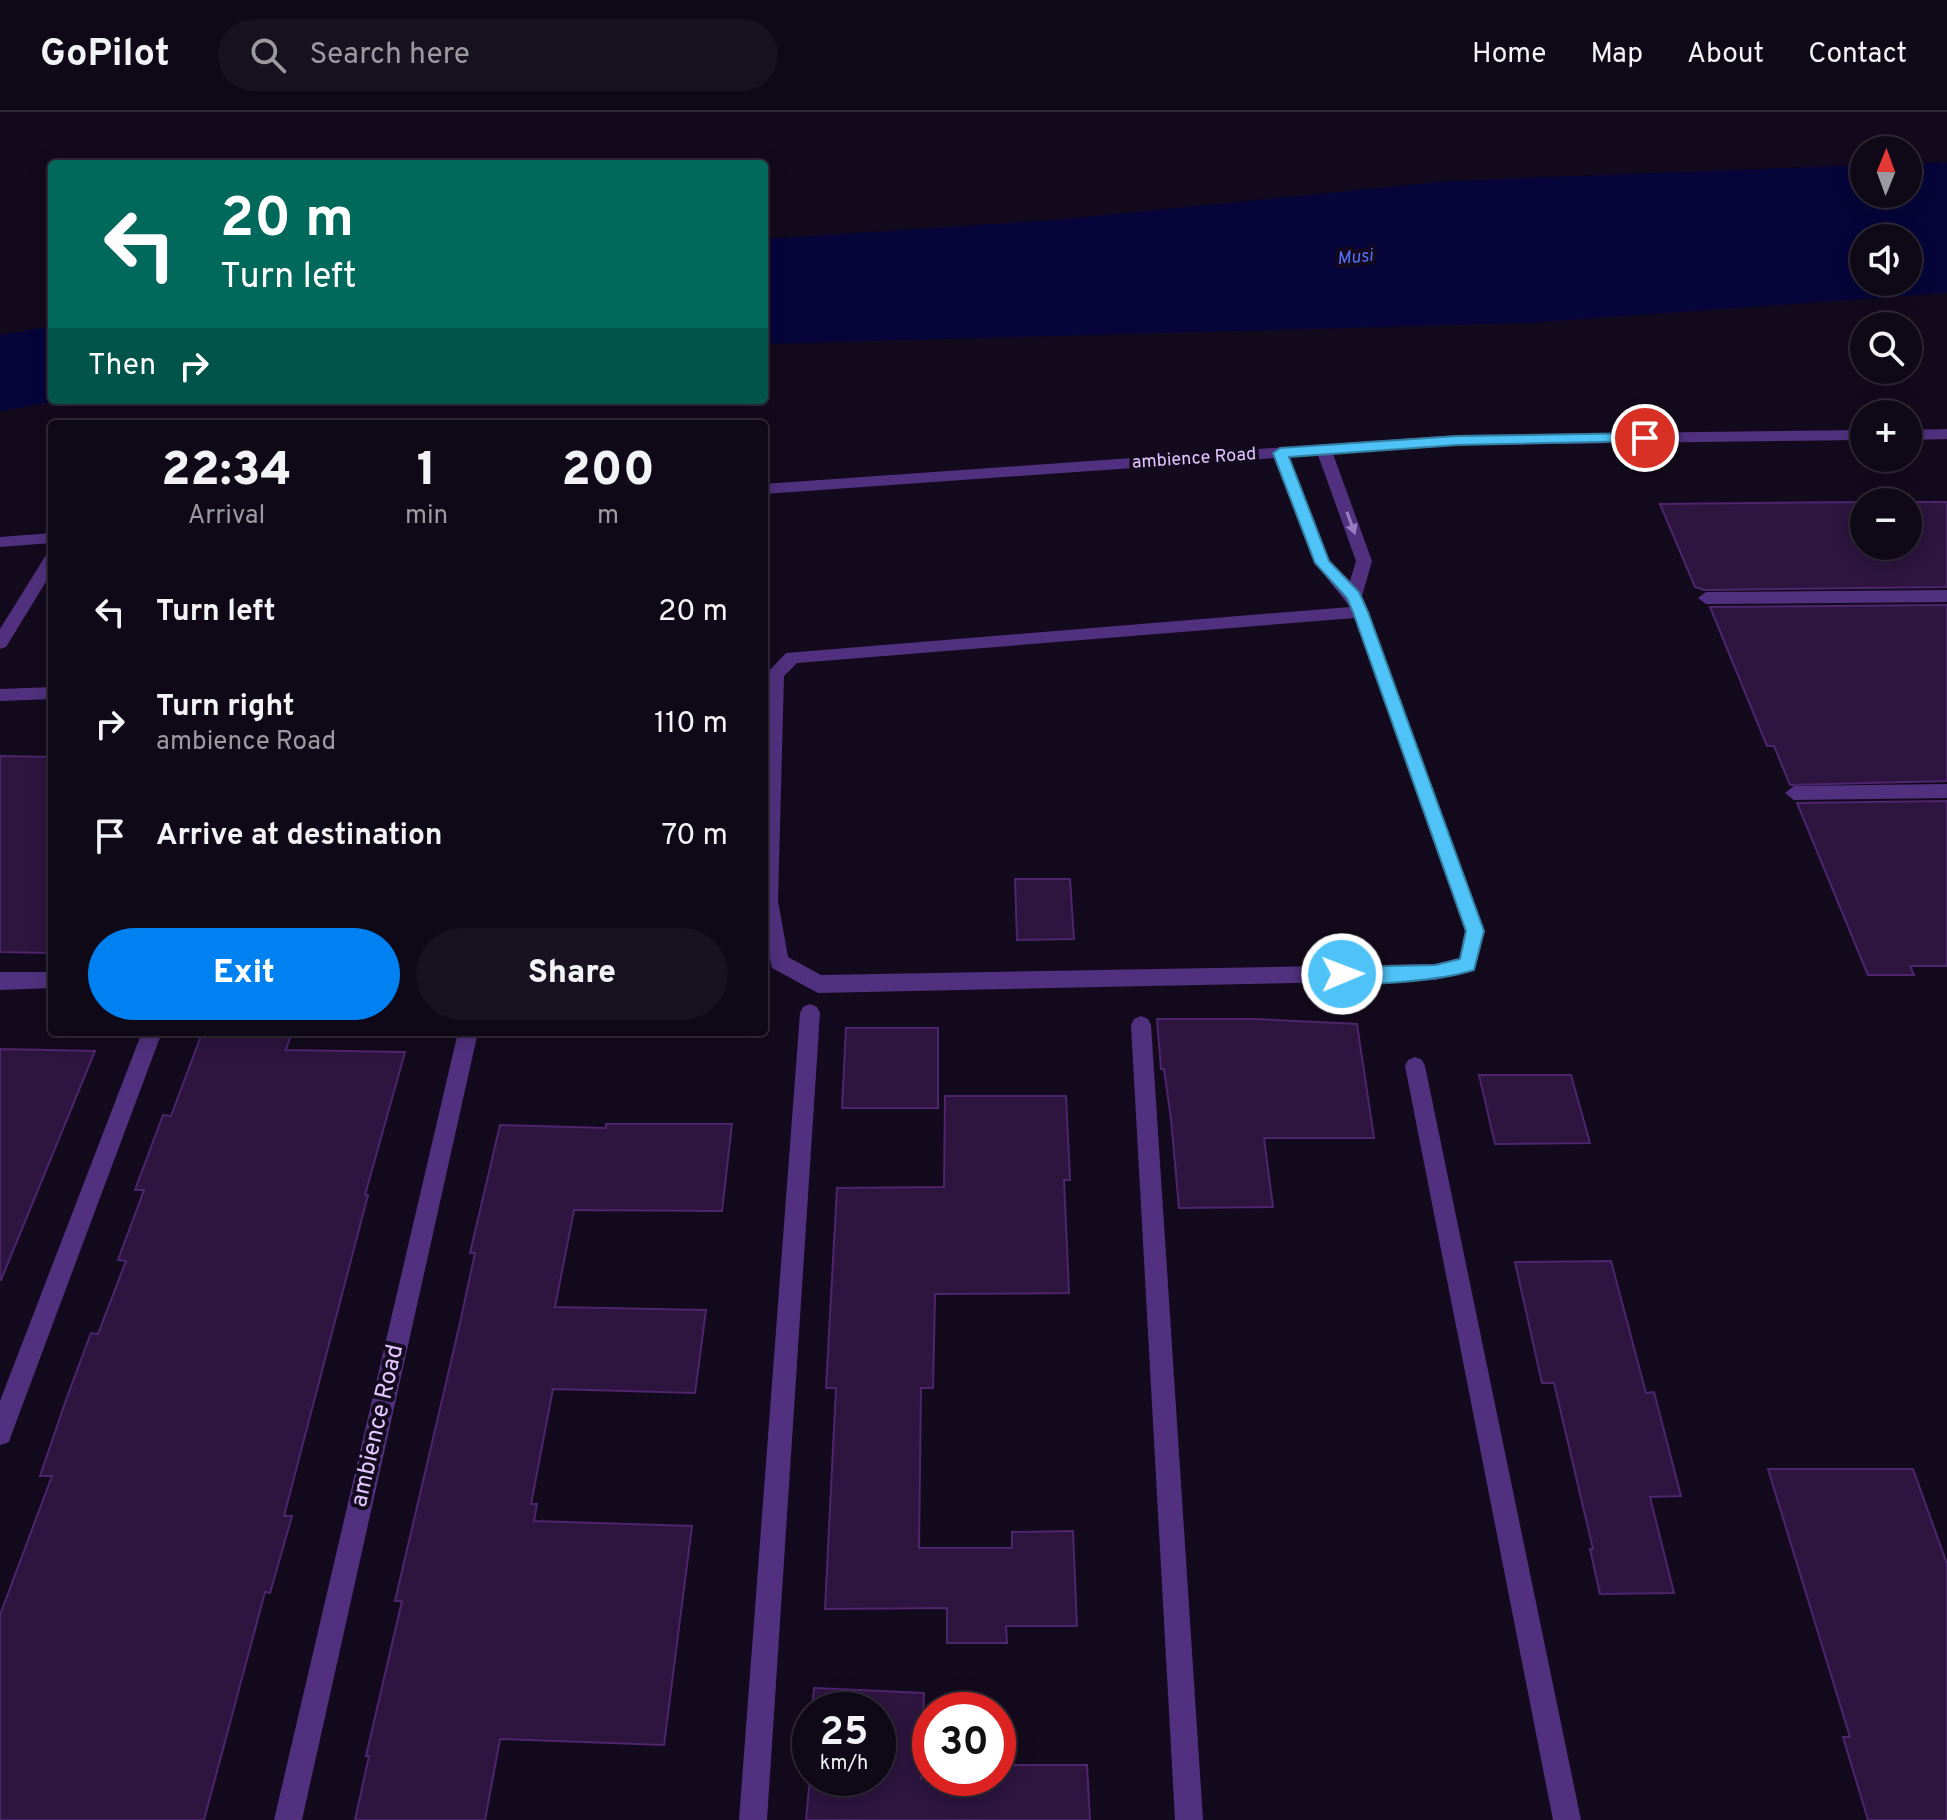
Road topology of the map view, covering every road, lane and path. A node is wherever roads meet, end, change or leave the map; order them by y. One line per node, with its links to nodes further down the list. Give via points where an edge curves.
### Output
1 (1947, 434): 3 (street)
2 (1850, 435): 4 (street, ambience Road, via 1457,440)
3 (1922, 435)
4 (1324, 450): 5 (street, ambience Road); 12 (street, one-way to 12, via 1364,561)
5 (1280, 453): 6 (street, ambience Road); 12 (street, via 1323,563)
6 (768, 489)
7 (48, 538): 8 (street)
8 (0, 542)
9 (48, 565): 13 (street)
10 (1947, 596): 11 (street)
11 (1706, 598)
12 (1357, 604): 12 (street, via 1475,931 1467,964 1435,972 818,984 779,962 768,901 775,674 792,657)
13 (0, 643)
14 (48, 693): 15 (street)
15 (0, 695)
16 (1947, 791): 17 (street)
17 (1794, 793)
18 (48, 980): 19 (street)
19 (0, 981)
20 (810, 1013): 27 (street)
21 (1141, 1025): 28 (street)
22 (150, 1036): 25 (street)
23 (467, 1036): 26 (street, ambience Road)
24 (1415, 1066): 29 (street)
25 (0, 1433)
26 (288, 1820)
27 (753, 1820)
28 (1189, 1820)
29 (1567, 1820)

